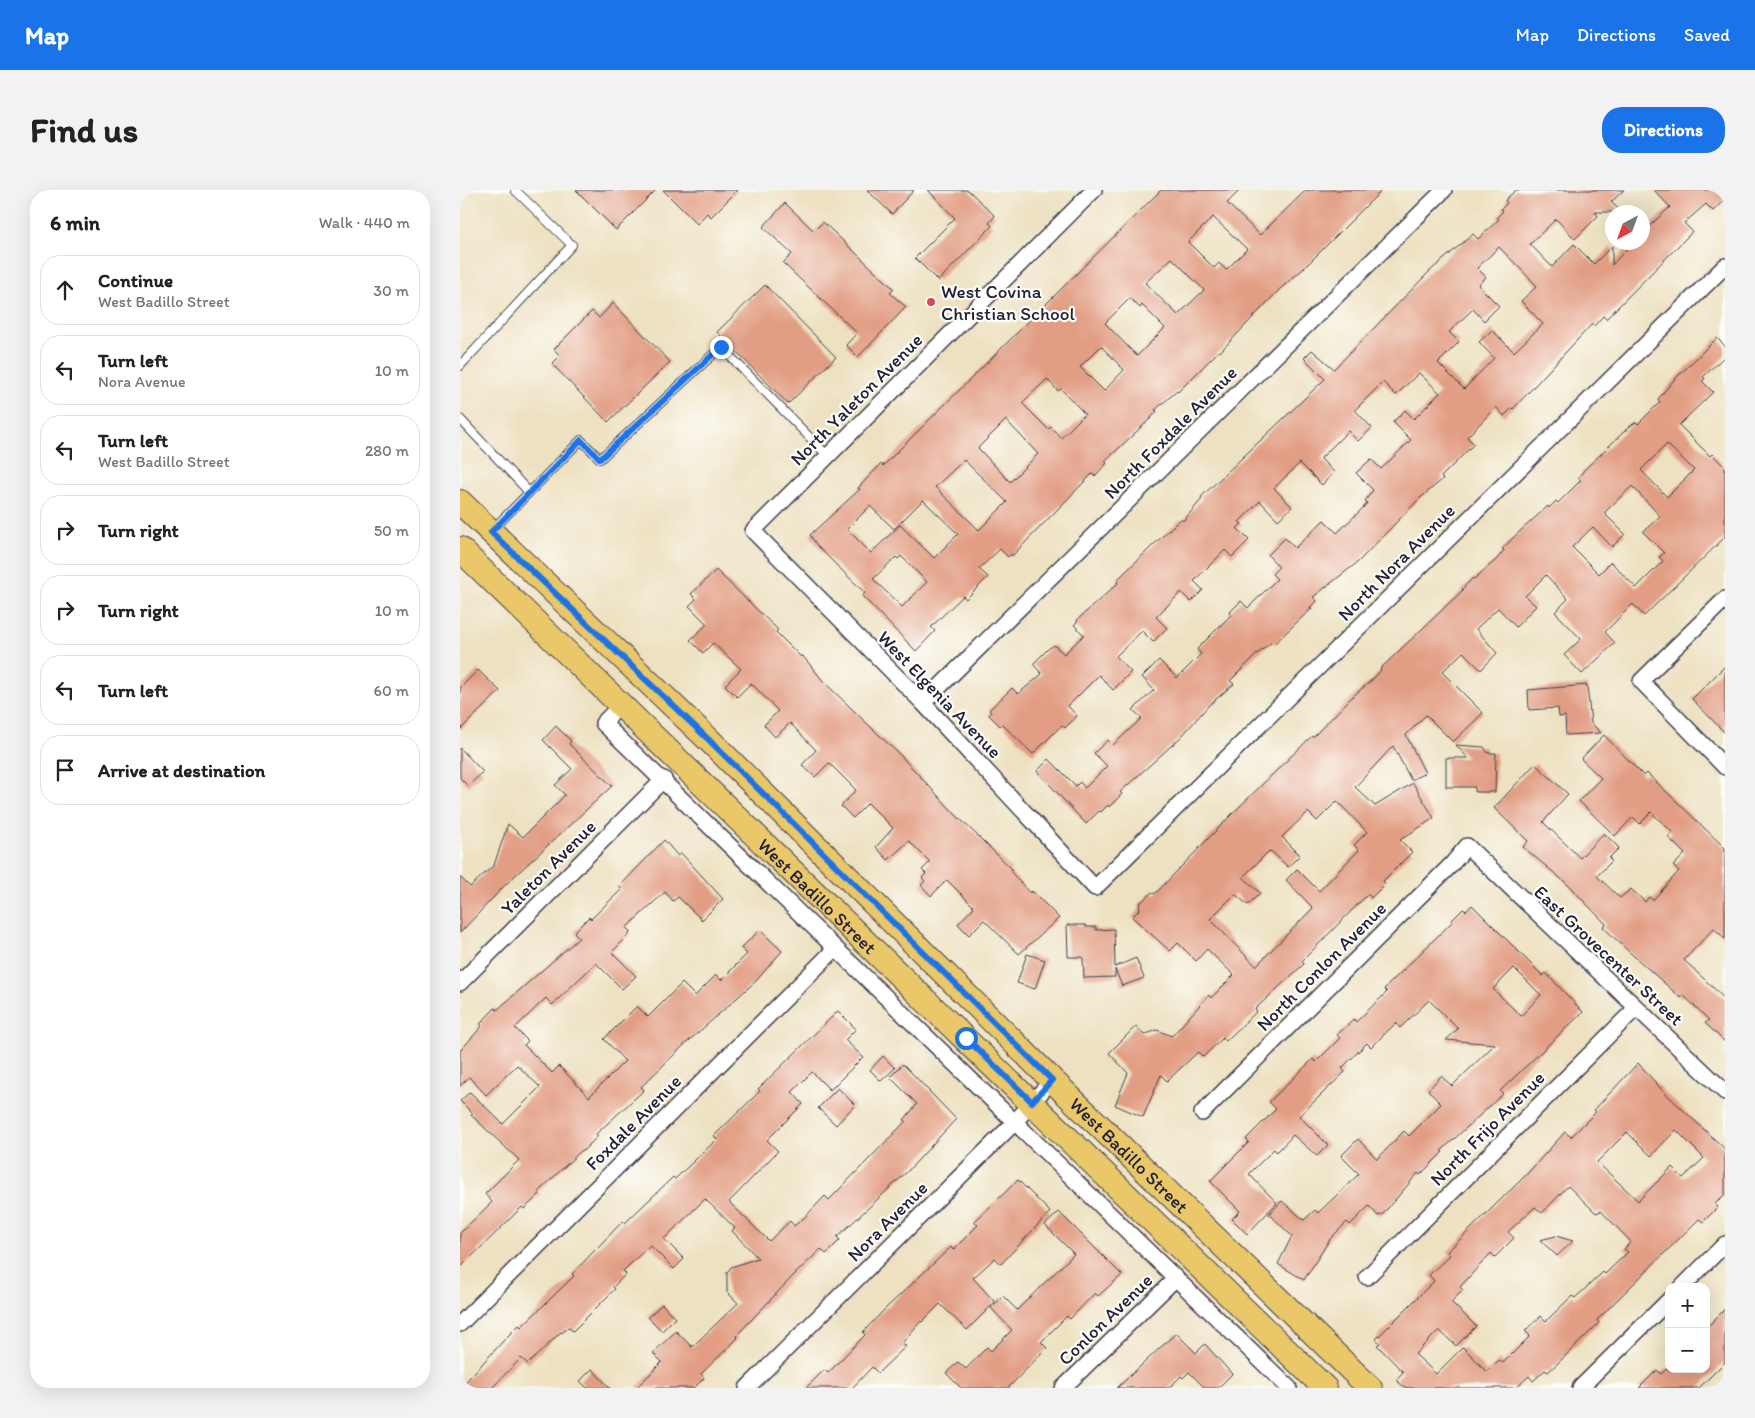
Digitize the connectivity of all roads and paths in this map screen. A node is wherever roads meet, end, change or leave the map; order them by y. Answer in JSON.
{"nodes":[{"id":1,"x":515,"y":190,"type":"edge"},
{"id":2,"x":1094,"y":190,"type":"edge"},
{"id":3,"x":1444,"y":190,"type":"edge"},
{"id":4,"x":1725,"y":266,"type":"edge"},
{"id":5,"x":460,"y":353,"type":"edge"},
{"id":6,"x":466,"y":360,"type":"junction"},
{"id":7,"x":460,"y":366,"type":"edge"},
{"id":8,"x":460,"y":419,"type":"edge"},
{"id":9,"x":828,"y":456,"type":"junction"},
{"id":10,"x":529,"y":492,"type":"junction"},
{"id":11,"x":460,"y":502,"type":"edge"},
{"id":12,"x":753,"y":531,"type":"joint"},
{"id":13,"x":491,"y":532,"type":"junction"},
{"id":14,"x":460,"y":549,"type":"edge"},
{"id":15,"x":1725,"y":599,"type":"edge"},
{"id":16,"x":923,"y":703,"type":"junction"},
{"id":17,"x":620,"y":706,"type":"junction"},
{"id":18,"x":1725,"y":767,"type":"edge"},
{"id":19,"x":664,"y":779,"type":"junction"},
{"id":20,"x":1466,"y":846,"type":"joint"},
{"id":21,"x":1095,"y":888,"type":"joint"},
{"id":22,"x":835,"y":949,"type":"junction"},
{"id":23,"x":460,"y":983,"type":"edge"},
{"id":24,"x":1636,"y":1008,"type":"junction"},
{"id":25,"x":1052,"y":1080,"type":"junction"},
{"id":26,"x":1725,"y":1092,"type":"edge"},
{"id":27,"x":1032,"y":1102,"type":"junction"},
{"id":28,"x":1202,"y":1113,"type":"dead end"},
{"id":29,"x":1014,"y":1123,"type":"junction"},
{"id":30,"x":1725,"y":1244,"type":"edge"},
{"id":31,"x":1367,"y":1277,"type":"dead end"},
{"id":32,"x":1176,"y":1278,"type":"junction"},
{"id":33,"x":1686,"y":1283,"type":"edge"},
{"id":34,"x":1665,"y":1304,"type":"edge"},
{"id":35,"x":460,"y":1324,"type":"edge"},
{"id":36,"x":747,"y":1388,"type":"edge"},
{"id":37,"x":1063,"y":1388,"type":"edge"},
{"id":38,"x":1289,"y":1388,"type":"edge"},
{"id":39,"x":1325,"y":1388,"type":"edge"},
{"id":40,"x":1370,"y":1388,"type":"edge"},
{"id":41,"x":1580,"y":1388,"type":"edge"}],
"edges":[{"from":1,"to":6,"type":"lane"},
{"from":2,"to":9,"type":"street","name":"North Yaleton Avenue"},
{"from":3,"to":16,"type":"street","name":"North Foxdale Avenue"},
{"from":4,"to":21,"type":"street","name":"North Nora Avenue"},
{"from":5,"to":6,"type":"lane"},
{"from":6,"to":7,"type":"lane"},
{"from":8,"to":10,"type":"lane"},
{"from":9,"to":10,"type":"lane"},
{"from":9,"to":12,"type":"street","name":"North Yaleton Avenue"},
{"from":10,"to":13,"type":"lane"},
{"from":11,"to":13,"type":"main road","name":"West Badillo Street"},
{"from":12,"to":16,"type":"street","name":"West Elgenia Avenue"},
{"from":13,"to":25,"type":"main road","name":"West Badillo Street"},
{"from":14,"to":17,"type":"main road","name":"West Badillo Street"},
{"from":15,"to":18,"type":"street"},
{"from":16,"to":21,"type":"street","name":"West Elgenia Avenue"},
{"from":17,"to":19,"type":"street"},
{"from":17,"to":27,"type":"main road","name":"West Badillo Street"},
{"from":19,"to":22,"type":"street"},
{"from":19,"to":23,"type":"street","name":"Yaleton Avenue"},
{"from":20,"to":24,"type":"street","name":"East Grovecenter Street"},
{"from":20,"to":28,"type":"street","name":"North Conlon Avenue"},
{"from":22,"to":29,"type":"street"},
{"from":22,"to":35,"type":"street","name":"Foxdale Avenue"},
{"from":24,"to":26,"type":"street","name":"East Grovecenter Street"},
{"from":24,"to":31,"type":"street","name":"North Frijo Avenue"},
{"from":25,"to":27,"type":"street","name":"Nora Avenue"},
{"from":25,"to":40,"type":"main road","name":"West Badillo Street"},
{"from":27,"to":29,"type":"street","name":"Nora Avenue"},
{"from":27,"to":39,"type":"main road","name":"West Badillo Street"},
{"from":29,"to":32,"type":"street"},
{"from":29,"to":36,"type":"street","name":"Nora Avenue"},
{"from":30,"to":33,"type":"street"},
{"from":32,"to":37,"type":"street","name":"Conlon Avenue"},
{"from":32,"to":38,"type":"street"},
{"from":34,"to":41,"type":"street"}]}
